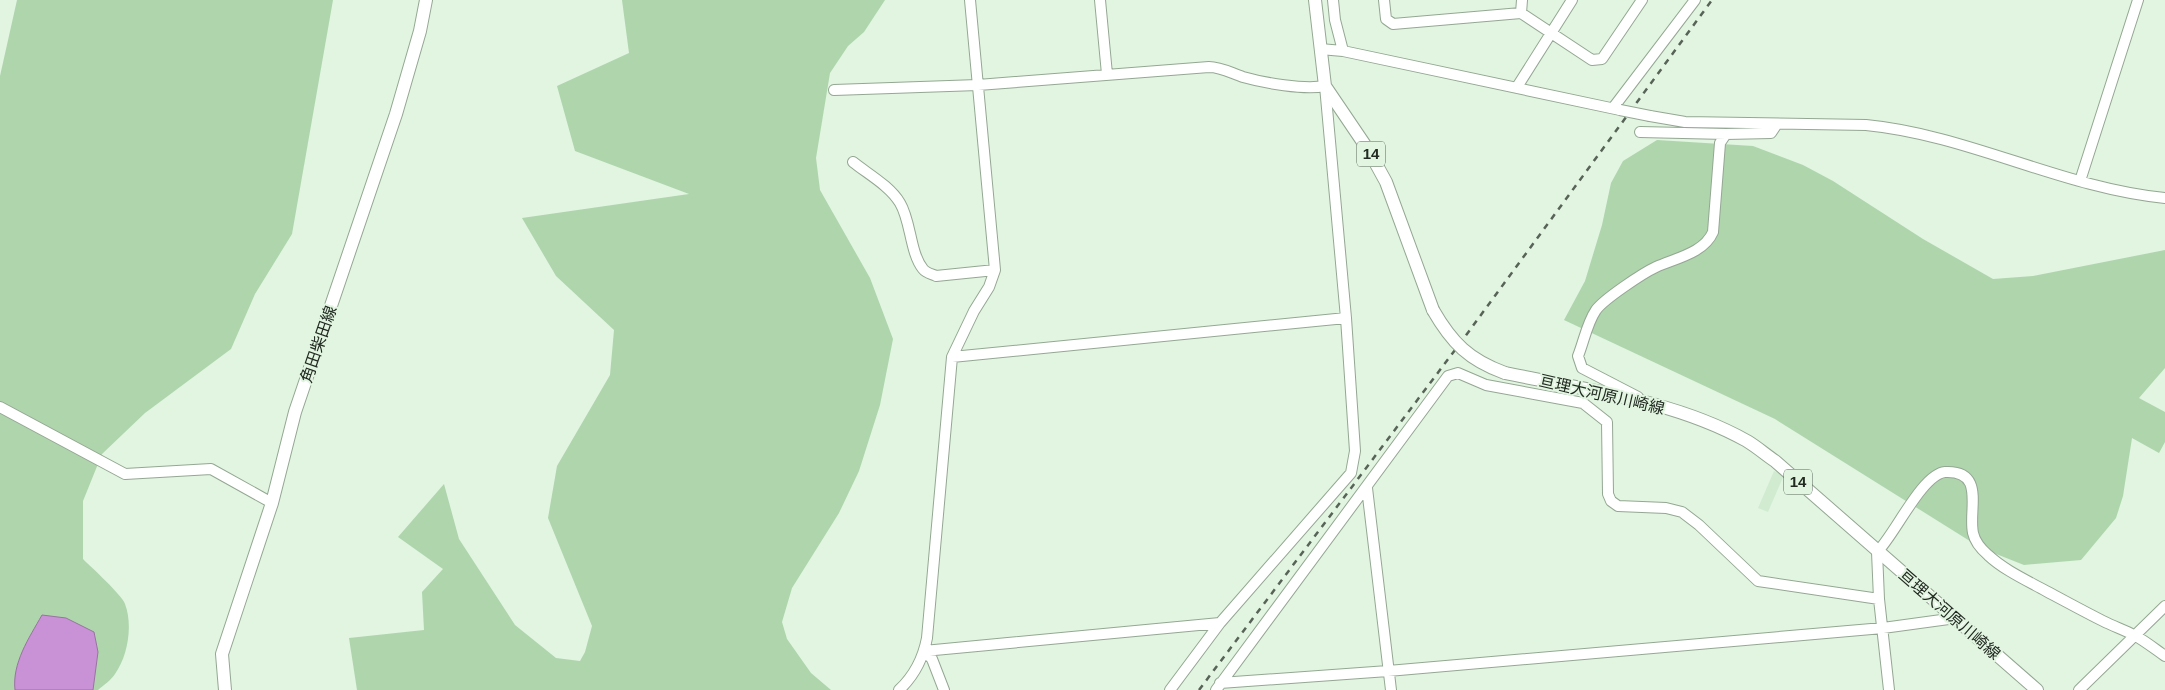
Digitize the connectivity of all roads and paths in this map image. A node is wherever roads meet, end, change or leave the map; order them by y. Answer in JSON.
{"nodes":[{"id":1,"x":426,"y":0,"type":"edge"},
{"id":2,"x":970,"y":0,"type":"edge"},
{"id":3,"x":1100,"y":0,"type":"edge"},
{"id":4,"x":1315,"y":0,"type":"edge"},
{"id":5,"x":1333,"y":0,"type":"edge"},
{"id":6,"x":1384,"y":0,"type":"edge"},
{"id":7,"x":1522,"y":0,"type":"edge"},
{"id":8,"x":1572,"y":0,"type":"edge"},
{"id":9,"x":1642,"y":0,"type":"edge"},
{"id":10,"x":1694,"y":0,"type":"edge"},
{"id":11,"x":2138,"y":0,"type":"edge"},
{"id":12,"x":1521,"y":13,"type":"junction"},
{"id":13,"x":1551,"y":32,"type":"junction"},
{"id":14,"x":1330,"y":50,"type":"junction"},
{"id":15,"x":1107,"y":74,"type":"junction"},
{"id":16,"x":978,"y":85,"type":"junction"},
{"id":17,"x":1325,"y":86,"type":"junction"},
{"id":18,"x":1517,"y":87,"type":"junction"},
{"id":19,"x":834,"y":90,"type":"dead end"},
{"id":20,"x":1617,"y":109,"type":"junction"},
{"id":21,"x":1778,"y":124,"type":"junction"},
{"id":22,"x":1640,"y":132,"type":"dead end"},
{"id":23,"x":1726,"y":134,"type":"junction"},
{"id":24,"x":853,"y":162,"type":"dead end"},
{"id":25,"x":2080,"y":180,"type":"junction"},
{"id":26,"x":2165,"y":198,"type":"edge"},
{"id":27,"x":995,"y":270,"type":"junction"},
{"id":28,"x":1346,"y":318,"type":"junction"},
{"id":29,"x":952,"y":357,"type":"junction"},
{"id":30,"x":1654,"y":404,"type":"junction"},
{"id":31,"x":0,"y":407,"type":"edge"},
{"id":32,"x":1367,"y":488,"type":"junction"},
{"id":33,"x":272,"y":504,"type":"junction"},
{"id":34,"x":1877,"y":552,"type":"junction"},
{"id":35,"x":1879,"y":599,"type":"junction"},
{"id":36,"x":2165,"y":606,"type":"edge"},
{"id":37,"x":1956,"y":618,"type":"junction"},
{"id":38,"x":1220,"y":623,"type":"junction"},
{"id":39,"x":1883,"y":628,"type":"junction"},
{"id":40,"x":2134,"y":635,"type":"junction"},
{"id":41,"x":924,"y":651,"type":"junction"},
{"id":42,"x":2165,"y":656,"type":"edge"},
{"id":43,"x":1388,"y":671,"type":"junction"},
{"id":44,"x":1218,"y":687,"type":"edge"},
{"id":45,"x":225,"y":690,"type":"edge"},
{"id":46,"x":899,"y":690,"type":"edge"},
{"id":47,"x":944,"y":690,"type":"edge"},
{"id":48,"x":1170,"y":690,"type":"edge"},
{"id":49,"x":1391,"y":690,"type":"edge"},
{"id":50,"x":1889,"y":690,"type":"edge"},
{"id":51,"x":2037,"y":690,"type":"edge"},
{"id":52,"x":2079,"y":690,"type":"edge"}],
"edges":[{"from":1,"to":33,"type":"main road","name":"角田柴田線"},
{"from":2,"to":16,"type":"street"},
{"from":3,"to":15,"type":"street"},
{"from":4,"to":14,"type":"main road","name":"亘理大河原川崎線","number":"14"},
{"from":5,"to":14,"type":"street"},
{"from":6,"to":12,"type":"street"},
{"from":7,"to":12,"type":"street"},
{"from":8,"to":13,"type":"street"},
{"from":9,"to":13,"type":"street"},
{"from":10,"to":20,"type":"street"},
{"from":11,"to":25,"type":"street"},
{"from":12,"to":13,"type":"street"},
{"from":13,"to":18,"type":"street"},
{"from":14,"to":17,"type":"main road","name":"亘理大河原川崎線","number":"14"},
{"from":14,"to":18,"type":"street"},
{"from":15,"to":16,"type":"street"},
{"from":15,"to":17,"type":"street"},
{"from":16,"to":19,"type":"street"},
{"from":16,"to":27,"type":"street"},
{"from":17,"to":28,"type":"street"},
{"from":17,"to":30,"type":"main road","name":"亘理大河原川崎線","number":"14","bridge":true},
{"from":18,"to":20,"type":"street"},
{"from":20,"to":21,"type":"street","bridge":true},
{"from":21,"to":23,"type":"street"},
{"from":21,"to":25,"type":"street"},
{"from":22,"to":23,"type":"street"},
{"from":23,"to":30,"type":"street"},
{"from":24,"to":27,"type":"street"},
{"from":25,"to":26,"type":"street"},
{"from":27,"to":29,"type":"street"},
{"from":28,"to":29,"type":"street"},
{"from":28,"to":38,"type":"street"},
{"from":29,"to":41,"type":"street"},
{"from":30,"to":34,"type":"main road","name":"亘理大河原川崎線","number":"14"},
{"from":31,"to":33,"type":"street"},
{"from":32,"to":35,"type":"street"},
{"from":32,"to":43,"type":"street"},
{"from":32,"to":44,"type":"street"},
{"from":33,"to":45,"type":"main road","name":"角田柴田線"},
{"from":34,"to":35,"type":"street"},
{"from":34,"to":37,"type":"main road","name":"亘理大河原川崎線","number":"14"},
{"from":34,"to":40,"type":"street"},
{"from":35,"to":39,"type":"street"},
{"from":36,"to":40,"type":"street"},
{"from":37,"to":39,"type":"street"},
{"from":37,"to":51,"type":"main road","name":"亘理大河原川崎線","number":"14"},
{"from":38,"to":41,"type":"street"},
{"from":38,"to":48,"type":"street"},
{"from":39,"to":43,"type":"street"},
{"from":39,"to":50,"type":"street"},
{"from":40,"to":42,"type":"street"},
{"from":40,"to":52,"type":"street"},
{"from":41,"to":46,"type":"street"},
{"from":41,"to":47,"type":"street"},
{"from":43,"to":44,"type":"street"},
{"from":43,"to":49,"type":"street"}]}
